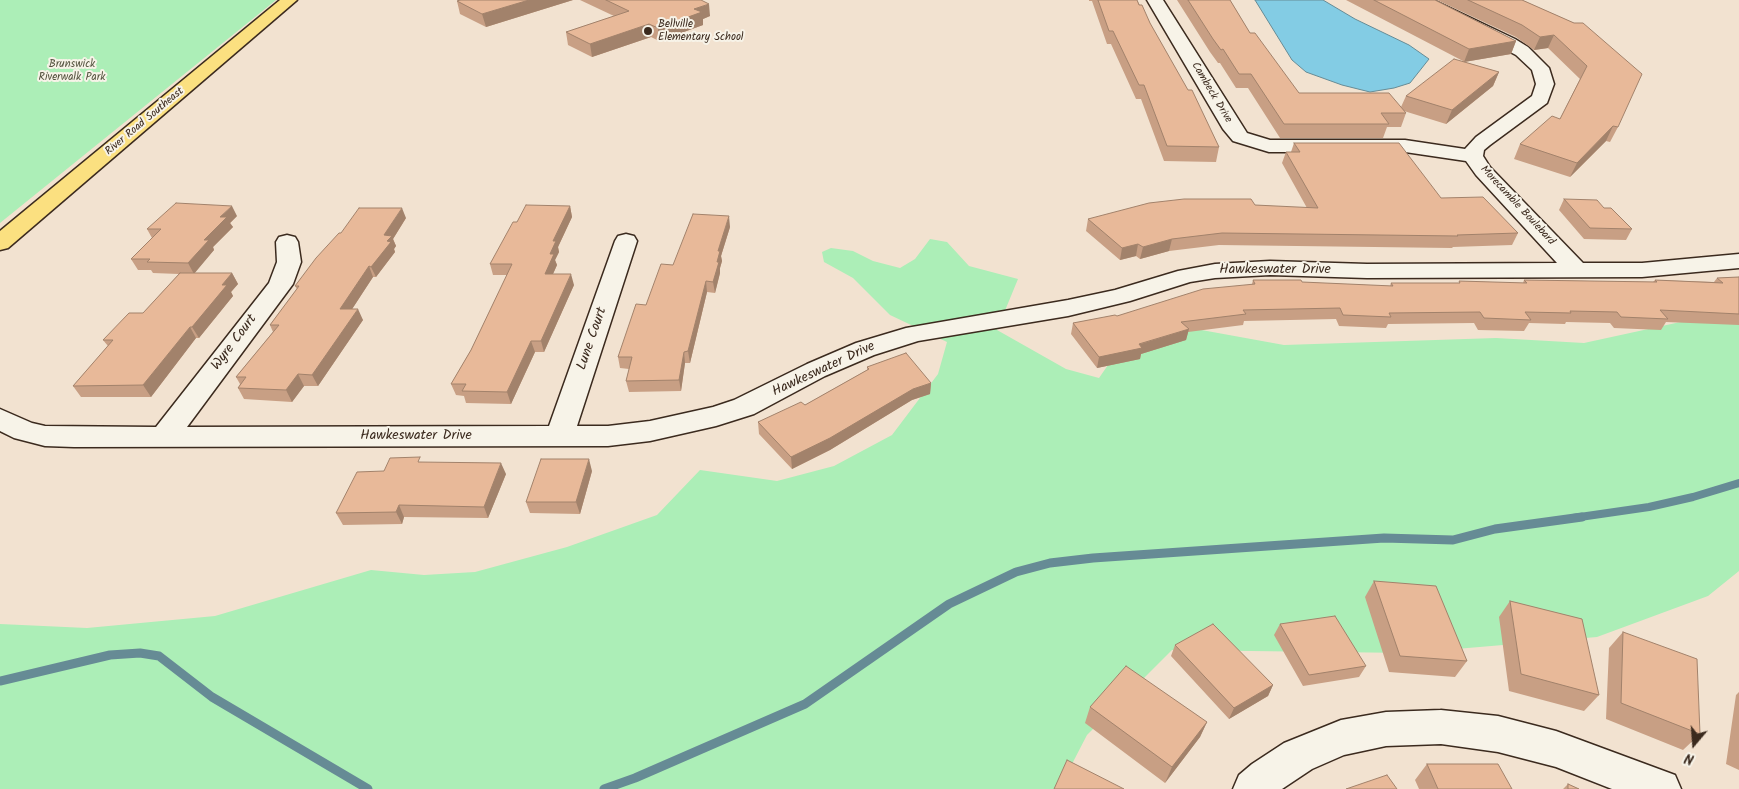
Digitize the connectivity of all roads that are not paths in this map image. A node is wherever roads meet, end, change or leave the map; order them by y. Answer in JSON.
{"nodes":[{"id":1,"x":289,"y":0,"type":"edge"},
{"id":2,"x":1155,"y":0,"type":"edge"},
{"id":3,"x":1421,"y":0,"type":"edge"},
{"id":4,"x":1473,"y":156,"type":"junction"},
{"id":5,"x":626,"y":241,"type":"dead end"},
{"id":6,"x":288,"y":242,"type":"dead end"},
{"id":7,"x":0,"y":243,"type":"edge"},
{"id":8,"x":1739,"y":261,"type":"edge"},
{"id":9,"x":1576,"y":270,"type":"junction"},
{"id":10,"x":0,"y":419,"type":"edge"},
{"id":11,"x":164,"y":437,"type":"junction"},
{"id":12,"x":559,"y":437,"type":"junction"},
{"id":13,"x":1253,"y":789,"type":"edge"},
{"id":14,"x":1661,"y":789,"type":"edge"}],
"edges":[{"from":1,"to":7,"type":"main road","name":"River Road Southeast"},
{"from":2,"to":4,"type":"street","name":"Cambeck Drive"},
{"from":3,"to":4,"type":"street","name":"Morecamble Boulebard"},
{"from":4,"to":9,"type":"street","name":"Morecamble Boulebard"},
{"from":5,"to":12,"type":"street","name":"Lune Court"},
{"from":6,"to":11,"type":"street","name":"Wyre Court"},
{"from":8,"to":9,"type":"street","name":"Hawkeswater Drive"},
{"from":9,"to":12,"type":"street","name":"Hawkeswater Drive"},
{"from":10,"to":11,"type":"street","name":"Hawkeswater Drive"},
{"from":11,"to":12,"type":"street","name":"Hawkeswater Drive"},
{"from":13,"to":14,"type":"street"}]}
